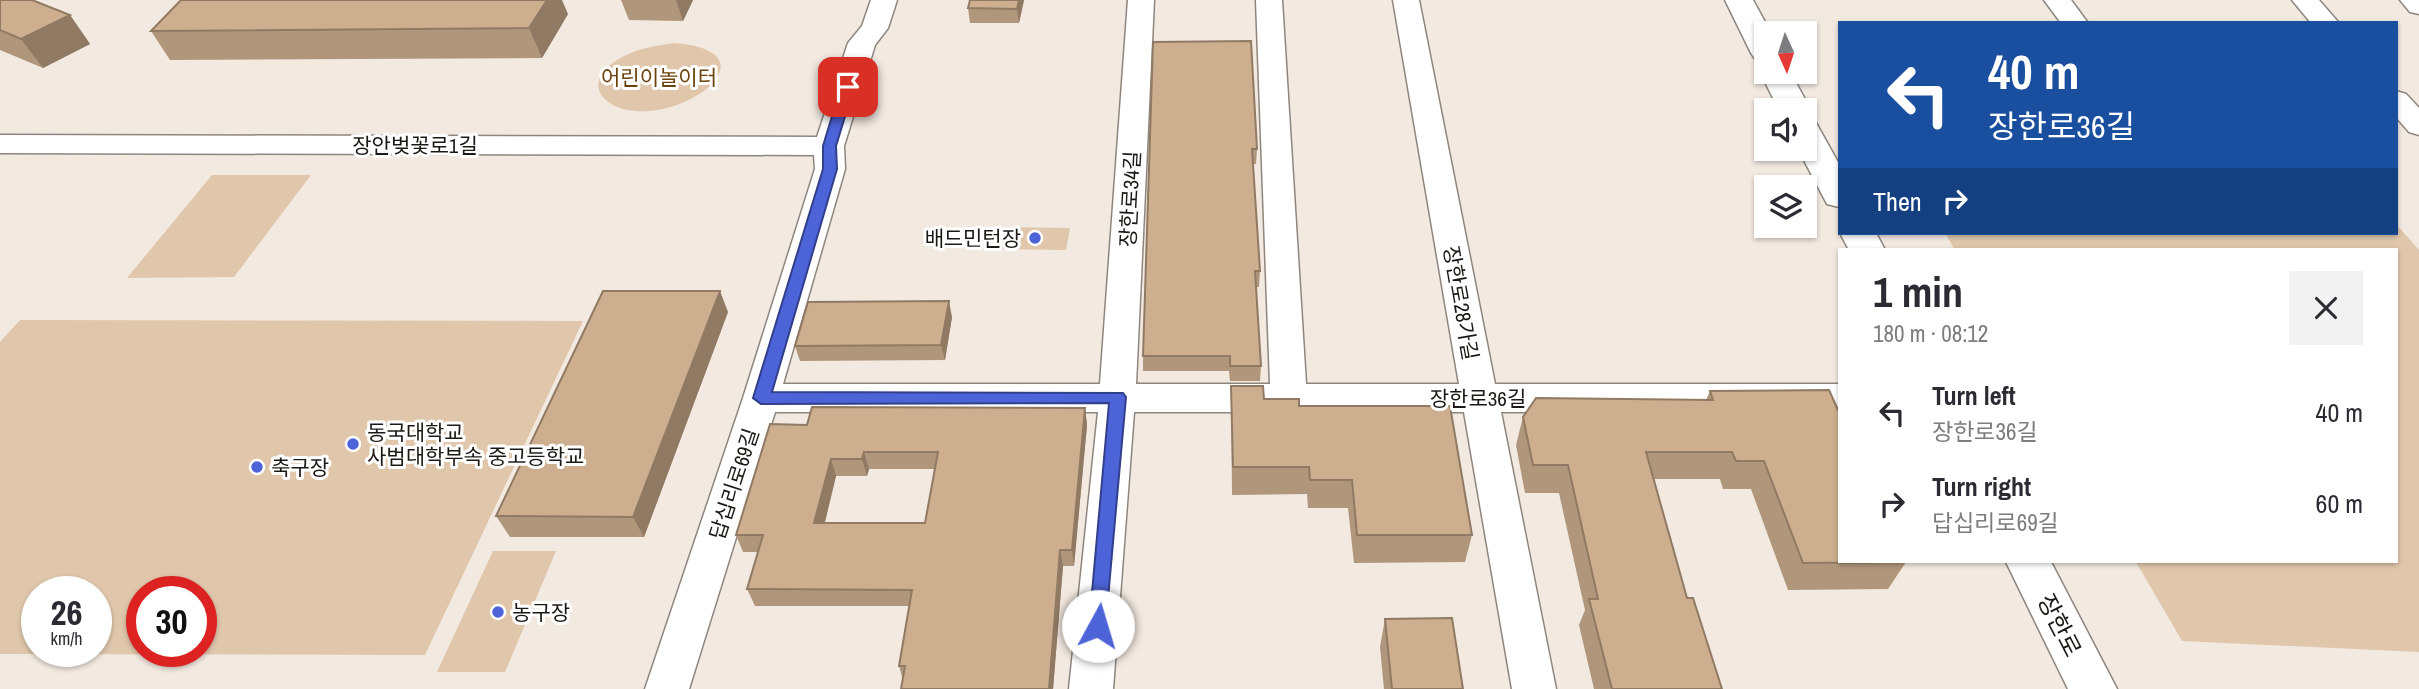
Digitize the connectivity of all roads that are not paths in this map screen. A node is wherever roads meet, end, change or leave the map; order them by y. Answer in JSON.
{"nodes":[{"id":1,"x":884,"y":0,"type":"edge"},
{"id":2,"x":1141,"y":0,"type":"edge"},
{"id":3,"x":1269,"y":0,"type":"edge"},
{"id":4,"x":1406,"y":0,"type":"edge"},
{"id":5,"x":1739,"y":0,"type":"edge"},
{"id":6,"x":2057,"y":0,"type":"edge"},
{"id":7,"x":2305,"y":0,"type":"edge"},
{"id":8,"x":2413,"y":0,"type":"edge"},
{"id":9,"x":2419,"y":6,"type":"edge"},
{"id":10,"x":2073,"y":21,"type":"edge"},
{"id":11,"x":2324,"y":21,"type":"edge"},
{"id":12,"x":1754,"y":29,"type":"edge"},
{"id":13,"x":2398,"y":102,"type":"edge"},
{"id":14,"x":2419,"y":126,"type":"edge"},
{"id":15,"x":0,"y":144,"type":"edge"},
{"id":16,"x":830,"y":146,"type":"junction"},
{"id":17,"x":1817,"y":153,"type":"edge"},
{"id":18,"x":1838,"y":194,"type":"edge"},
{"id":19,"x":1118,"y":397,"type":"junction"},
{"id":20,"x":1289,"y":397,"type":"junction"},
{"id":21,"x":761,"y":398,"type":"junction"},
{"id":22,"x":1479,"y":398,"type":"junction"},
{"id":23,"x":1838,"y":398,"type":"edge"},
{"id":24,"x":2029,"y":563,"type":"edge"},
{"id":25,"x":667,"y":689,"type":"edge"},
{"id":26,"x":1091,"y":689,"type":"edge"},
{"id":27,"x":1534,"y":689,"type":"edge"},
{"id":28,"x":2093,"y":689,"type":"edge"}],
"edges":[{"from":1,"to":16,"type":"street","name":"답십리로69길"},
{"from":2,"to":19,"type":"street","name":"장한로34길"},
{"from":3,"to":20,"type":"street"},
{"from":4,"to":22,"type":"street","name":"장한로28가길"},
{"from":5,"to":12,"type":"street"},
{"from":6,"to":10,"type":"street"},
{"from":7,"to":11,"type":"street"},
{"from":8,"to":9,"type":"street"},
{"from":13,"to":14,"type":"street"},
{"from":15,"to":16,"type":"street","name":"장안벚꽃로1길"},
{"from":16,"to":21,"type":"street","name":"답십리로69길"},
{"from":17,"to":18,"type":"street"},
{"from":19,"to":20,"type":"street","name":"장한로36길"},
{"from":19,"to":21,"type":"street","name":"장한로36길"},
{"from":19,"to":26,"type":"street"},
{"from":20,"to":22,"type":"street","name":"장한로36길"},
{"from":21,"to":25,"type":"street","name":"답십리로69길"},
{"from":22,"to":23,"type":"street","name":"장한로36길"},
{"from":22,"to":27,"type":"street","name":"장한로28가길"},
{"from":24,"to":28,"type":"street","name":"장한로"}]}
